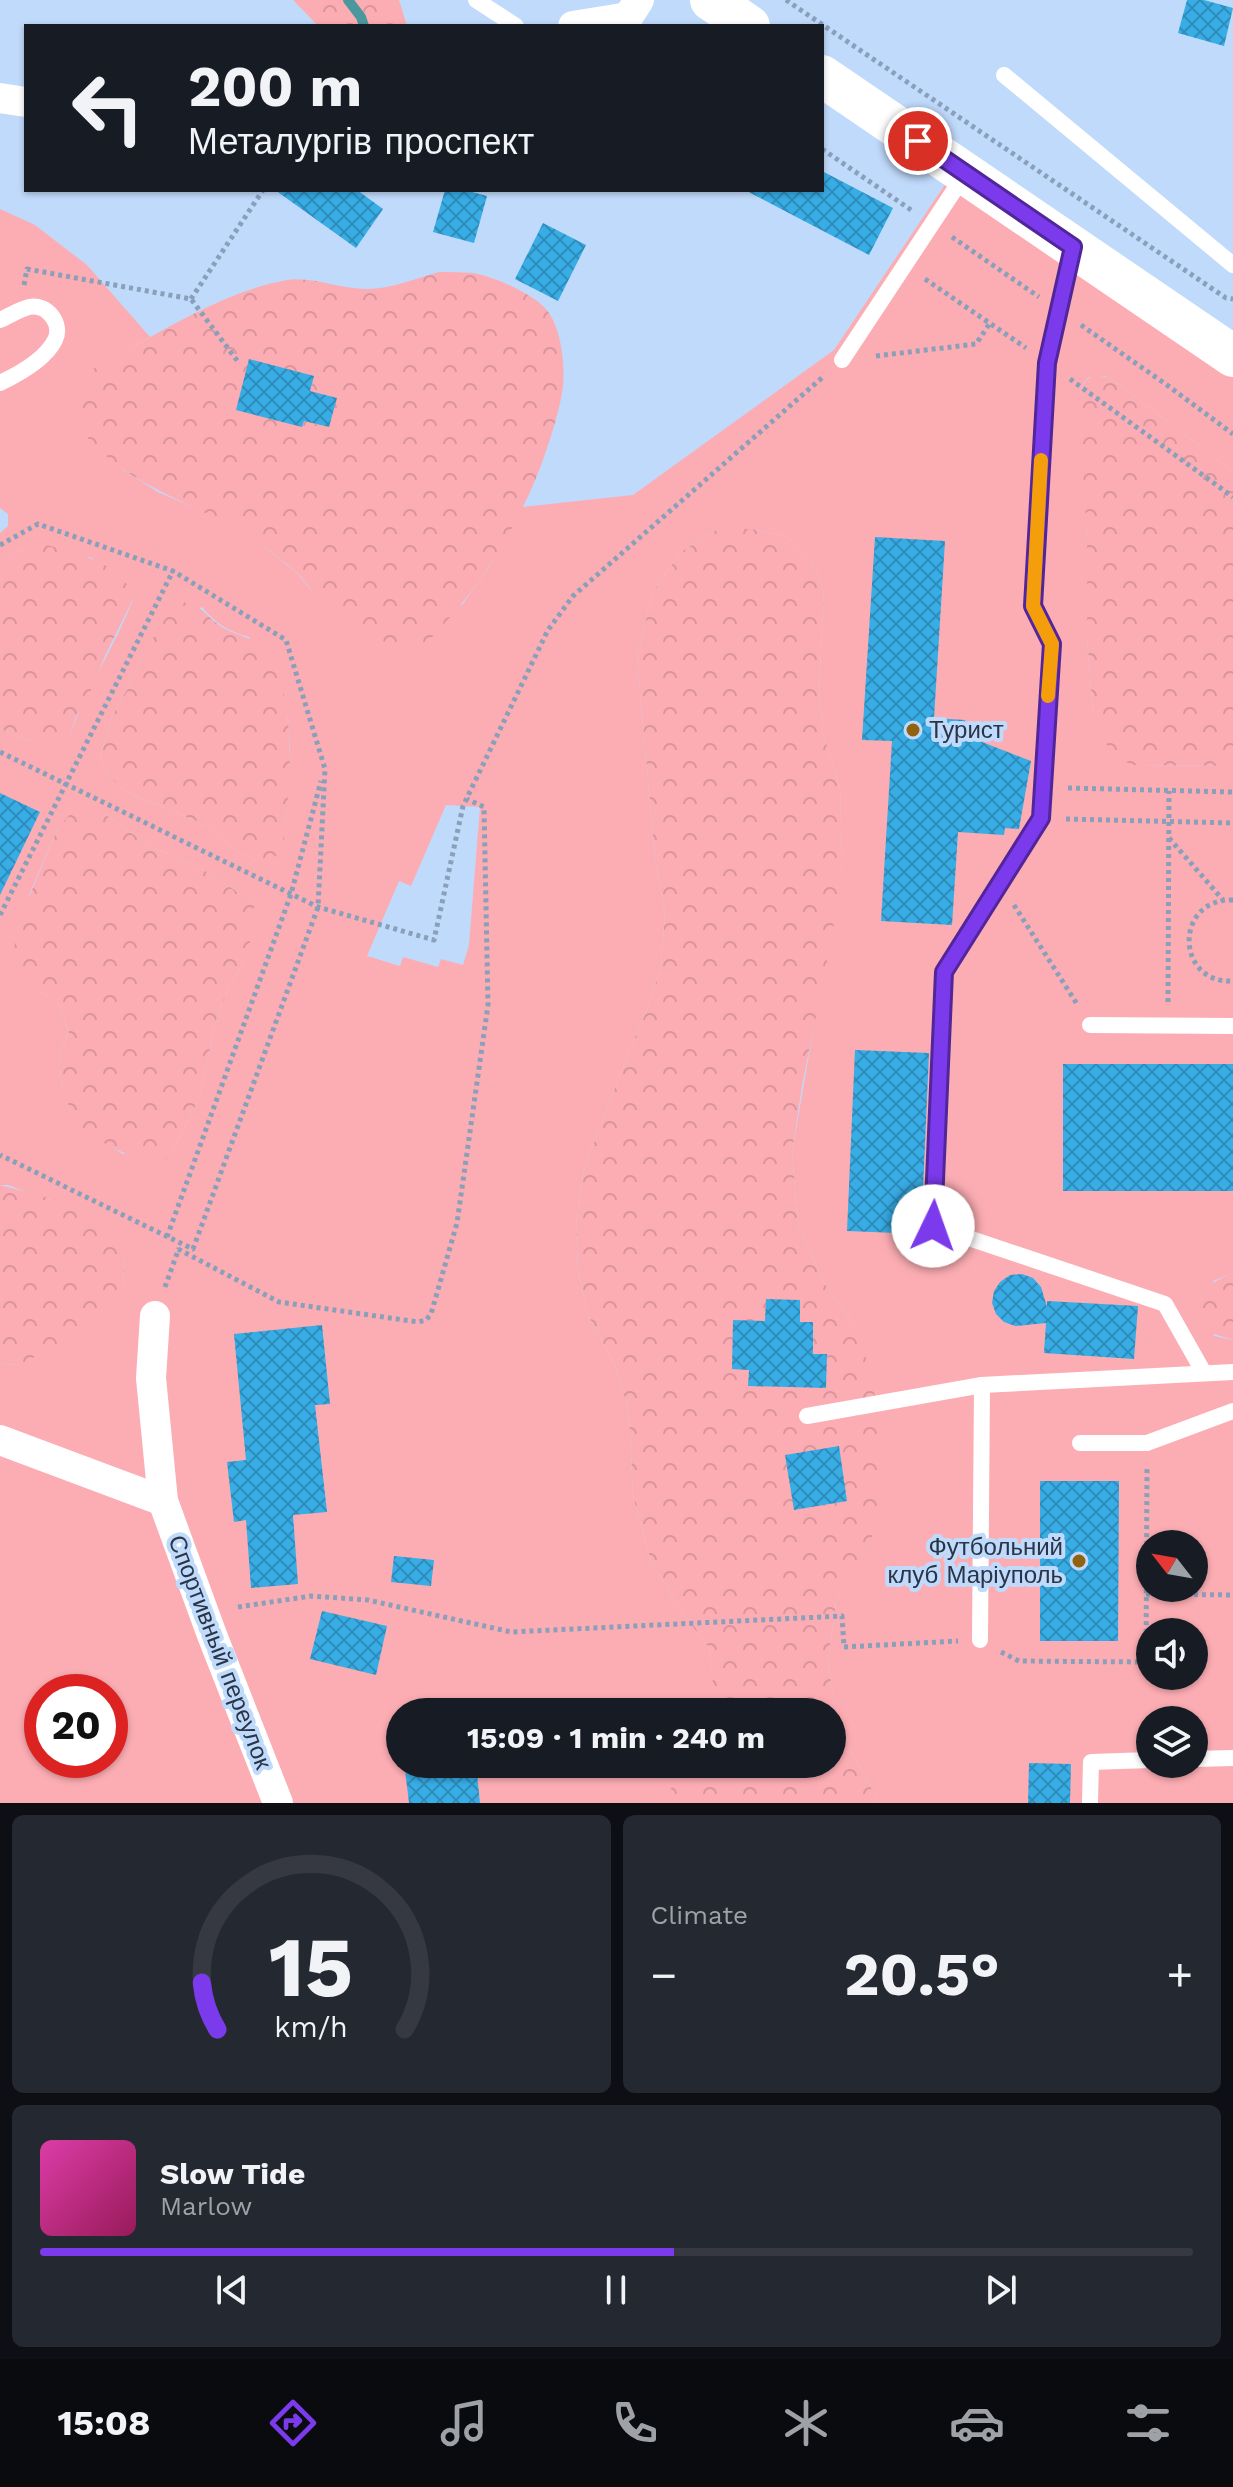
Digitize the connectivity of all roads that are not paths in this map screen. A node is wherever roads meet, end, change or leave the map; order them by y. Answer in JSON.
{"nodes":[{"id":1,"x":476,"y":0,"type":"edge"},
{"id":2,"x":639,"y":0,"type":"edge"},
{"id":3,"x":711,"y":0,"type":"edge"},
{"id":4,"x":513,"y":24,"type":"edge"},
{"id":5,"x":585,"y":24,"type":"edge"},
{"id":6,"x":746,"y":24,"type":"edge"},
{"id":7,"x":1004,"y":75,"type":"dead end"},
{"id":8,"x":824,"y":77,"type":"edge"},
{"id":9,"x":0,"y":98,"type":"edge"},
{"id":10,"x":24,"y":102,"type":"edge"},
{"id":11,"x":965,"y":173,"type":"junction"},
{"id":12,"x":1073,"y":247,"type":"junction"},
{"id":13,"x":1233,"y":265,"type":"edge"},
{"id":14,"x":0,"y":320,"type":"edge"},
{"id":15,"x":1233,"y":356,"type":"edge"},
{"id":16,"x":842,"y":360,"type":"road end"},
{"id":17,"x":0,"y":383,"type":"edge"},
{"id":18,"x":1090,"y":1025,"type":"road end"},
{"id":19,"x":1233,"y":1026,"type":"edge"},
{"id":20,"x":155,"y":1316,"type":"road end"},
{"id":21,"x":1233,"y":1372,"type":"edge"},
{"id":22,"x":1204,"y":1373,"type":"junction"},
{"id":23,"x":982,"y":1385,"type":"junction"},
{"id":24,"x":1233,"y":1411,"type":"edge"},
{"id":25,"x":807,"y":1416,"type":"dead end"},
{"id":26,"x":0,"y":1440,"type":"edge"},
{"id":27,"x":1080,"y":1443,"type":"dead end"},
{"id":28,"x":163,"y":1501,"type":"junction"},
{"id":29,"x":980,"y":1640,"type":"road end"},
{"id":30,"x":1233,"y":1758,"type":"edge"},
{"id":31,"x":1208,"y":1759,"type":"edge"},
{"id":32,"x":1136,"y":1760,"type":"edge"},
{"id":33,"x":278,"y":1803,"type":"edge"},
{"id":34,"x":1090,"y":1803,"type":"edge"}],
"edges":[{"from":1,"to":4,"type":"lane"},
{"from":2,"to":5,"type":"street"},
{"from":3,"to":6,"type":"street"},
{"from":7,"to":13,"type":"lane"},
{"from":8,"to":11,"type":"street"},
{"from":9,"to":10,"type":"street"},
{"from":11,"to":12,"type":"street"},
{"from":11,"to":16,"type":"lane"},
{"from":12,"to":15,"type":"street"},
{"from":12,"to":22,"type":"lane"},
{"from":14,"to":17,"type":"lane"},
{"from":18,"to":19,"type":"lane"},
{"from":20,"to":28,"type":"street","name":"Спортивный переулок"},
{"from":21,"to":22,"type":"lane"},
{"from":22,"to":23,"type":"lane"},
{"from":23,"to":25,"type":"lane"},
{"from":23,"to":29,"type":"lane"},
{"from":24,"to":27,"type":"lane"},
{"from":26,"to":28,"type":"street"},
{"from":28,"to":33,"type":"street","name":"Спортивный переулок"},
{"from":30,"to":31,"type":"lane"},
{"from":32,"to":34,"type":"lane"}]}
